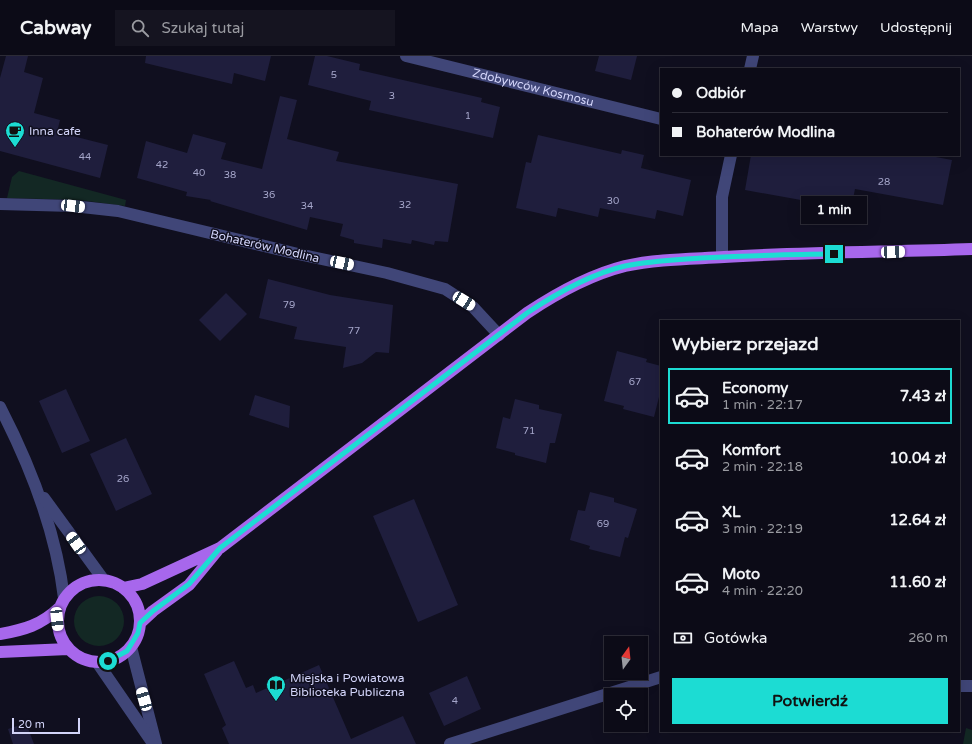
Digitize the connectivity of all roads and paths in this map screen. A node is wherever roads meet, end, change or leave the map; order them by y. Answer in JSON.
{"nodes":[{"id":1,"x":406,"y":56,"type":"edge"},
{"id":2,"x":753,"y":56,"type":"edge"},
{"id":3,"x":750,"y":68,"type":"edge"},
{"id":4,"x":660,"y":119,"type":"edge"},
{"id":5,"x":731,"y":156,"type":"edge"},
{"id":6,"x":0,"y":204,"type":"edge"},
{"id":7,"x":972,"y":249,"type":"edge"},
{"id":8,"x":722,"y":257,"type":"junction"},
{"id":9,"x":499,"y":335,"type":"junction"},
{"id":10,"x":0,"y":408,"type":"edge"},
{"id":11,"x":38,"y":490,"type":"junction"},
{"id":12,"x":220,"y":548,"type":"junction"},
{"id":13,"x":103,"y":579,"type":"junction"},
{"id":14,"x":123,"y":588,"type":"junction"},
{"id":15,"x":61,"y":603,"type":"junction"},
{"id":16,"x":140,"y":623,"type":"junction"},
{"id":17,"x":0,"y":634,"type":"edge"},
{"id":18,"x":131,"y":646,"type":"junction"},
{"id":19,"x":68,"y":649,"type":"junction"},
{"id":20,"x":0,"y":652,"type":"edge"},
{"id":21,"x":97,"y":662,"type":"junction"},
{"id":22,"x":660,"y":677,"type":"edge"},
{"id":23,"x":960,"y":686,"type":"edge"},
{"id":24,"x":972,"y":686,"type":"edge"},
{"id":25,"x":155,"y":744,"type":"edge"},
{"id":26,"x":450,"y":744,"type":"edge"}],
"edges":[{"from":1,"to":4,"type":"street","name":"Zdobywców Kosmosu"},
{"from":2,"to":3,"type":"street"},
{"from":5,"to":8,"type":"street"},
{"from":6,"to":9,"type":"street","name":"Bohaterów Modlina"},
{"from":7,"to":8,"type":"main road"},
{"from":8,"to":9,"type":"main road"},
{"from":9,"to":12,"type":"main road"},
{"from":10,"to":11,"type":"street"},
{"from":11,"to":13,"type":"street"},
{"from":11,"to":15,"type":"street"},
{"from":12,"to":14,"type":"main road"},
{"from":12,"to":16,"type":"main road"},
{"from":13,"to":14,"type":"main road"},
{"from":13,"to":15,"type":"main road"},
{"from":14,"to":16,"type":"main road"},
{"from":15,"to":17,"type":"main road"},
{"from":15,"to":19,"type":"main road"},
{"from":16,"to":18,"type":"main road"},
{"from":18,"to":21,"type":"main road"},
{"from":18,"to":25,"type":"street"},
{"from":19,"to":20,"type":"main road"},
{"from":19,"to":21,"type":"main road"},
{"from":21,"to":25,"type":"street"},
{"from":22,"to":26,"type":"street"},
{"from":23,"to":24,"type":"street"}]}
